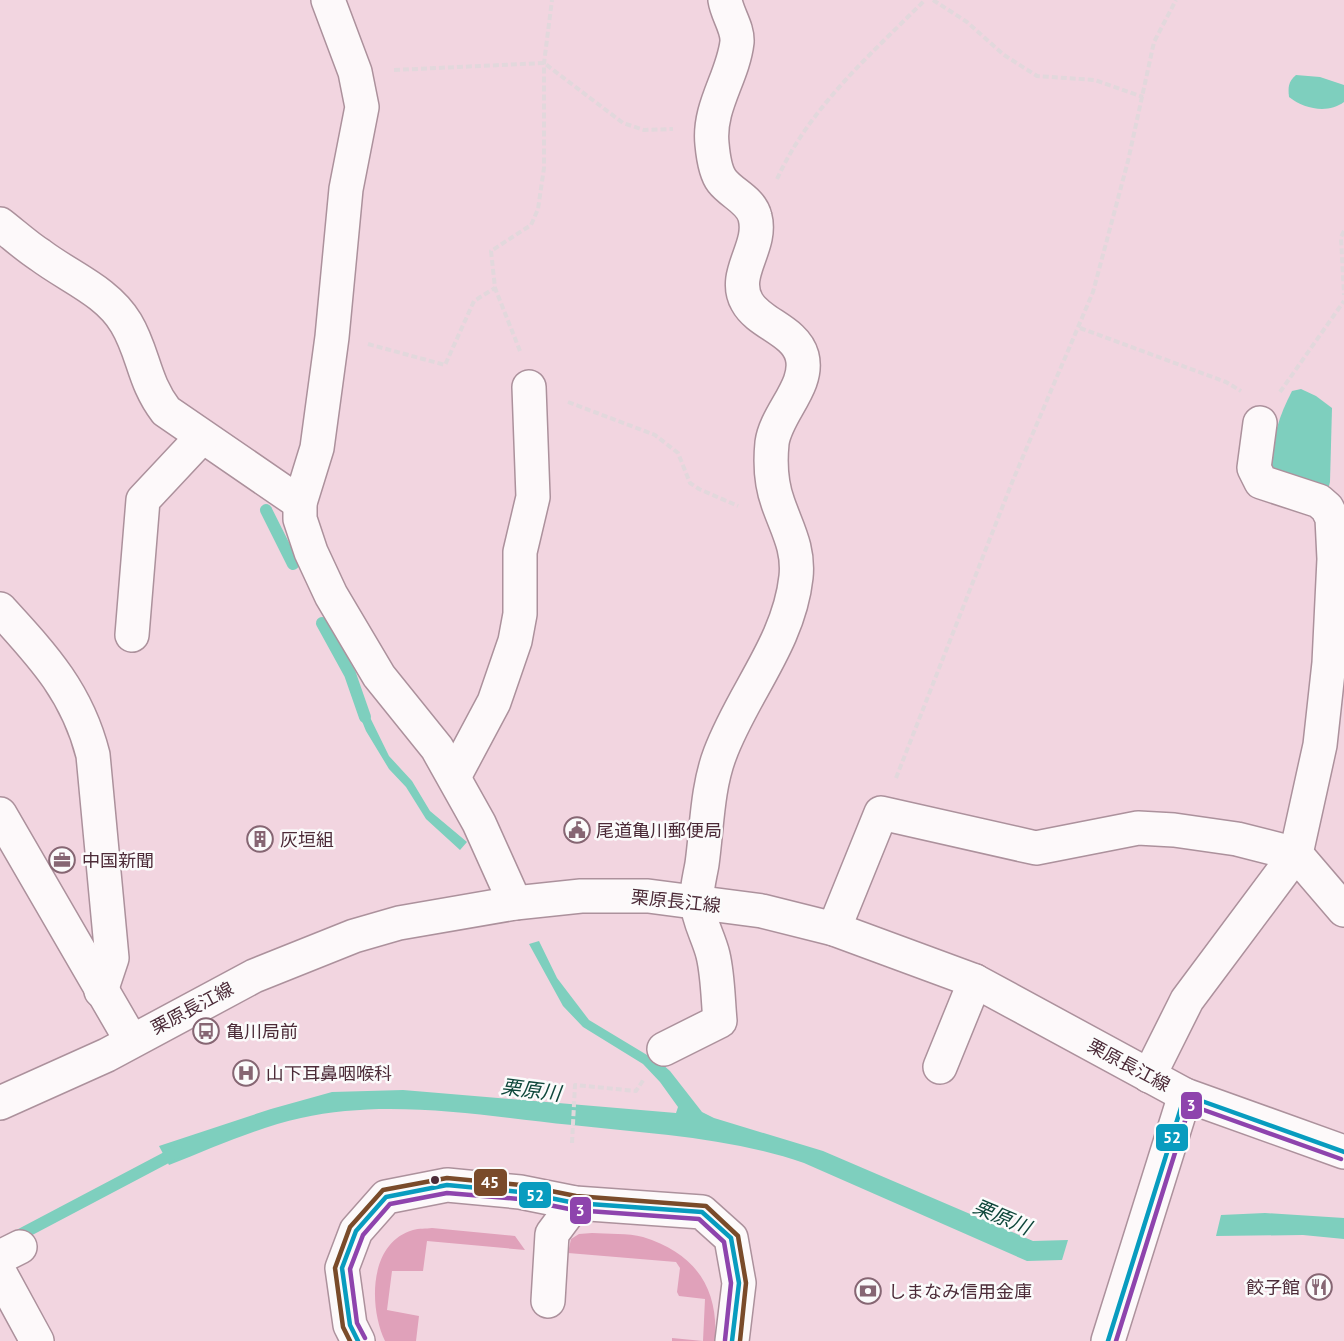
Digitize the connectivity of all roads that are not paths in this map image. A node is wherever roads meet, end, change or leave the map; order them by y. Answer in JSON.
{"nodes":[{"id":1,"x":328,"y":0,"type":"edge"},
{"id":2,"x":725,"y":0,"type":"edge"},
{"id":3,"x":0,"y":224,"type":"edge"},
{"id":4,"x":529,"y":387,"type":"road end"},
{"id":5,"x":1260,"y":423,"type":"road end"},
{"id":6,"x":202,"y":437,"type":"junction"},
{"id":7,"x":300,"y":503,"type":"junction"},
{"id":8,"x":0,"y":609,"type":"edge"},
{"id":9,"x":132,"y":635,"type":"dead end"},
{"id":10,"x":454,"y":777,"type":"junction"},
{"id":11,"x":0,"y":814,"type":"edge"},
{"id":12,"x":1296,"y":854,"type":"junction"},
{"id":13,"x":697,"y":902,"type":"junction"},
{"id":14,"x":515,"y":903,"type":"junction"},
{"id":15,"x":1344,"y":910,"type":"edge"},
{"id":16,"x":834,"y":929,"type":"junction"},
{"id":17,"x":975,"y":981,"type":"junction"},
{"id":18,"x":101,"y":991,"type":"junction"},
{"id":19,"x":131,"y":1040,"type":"junction"},
{"id":20,"x":656,"y":1062,"type":"road end"},
{"id":21,"x":940,"y":1067,"type":"dead end"},
{"id":22,"x":1149,"y":1076,"type":"junction"},
{"id":23,"x":1185,"y":1095,"type":"junction"},
{"id":24,"x":0,"y":1103,"type":"edge"},
{"id":25,"x":1344,"y":1152,"type":"edge"},
{"id":26,"x":559,"y":1200,"type":"junction"},
{"id":27,"x":0,"y":1273,"type":"edge"},
{"id":28,"x":548,"y":1301,"type":"dead end"},
{"id":29,"x":37,"y":1341,"type":"edge"},
{"id":30,"x":358,"y":1341,"type":"edge"},
{"id":31,"x":732,"y":1341,"type":"edge"},
{"id":32,"x":1108,"y":1341,"type":"edge"}],
"edges":[{"from":1,"to":7,"type":"street"},
{"from":2,"to":13,"type":"street"},
{"from":3,"to":6,"type":"street"},
{"from":4,"to":10,"type":"street"},
{"from":5,"to":12,"type":"street"},
{"from":6,"to":7,"type":"street"},
{"from":6,"to":9,"type":"street"},
{"from":7,"to":10,"type":"street"},
{"from":8,"to":18,"type":"street"},
{"from":10,"to":14,"type":"street"},
{"from":11,"to":18,"type":"street"},
{"from":12,"to":15,"type":"street"},
{"from":12,"to":16,"type":"street"},
{"from":12,"to":22,"type":"street"},
{"from":13,"to":14,"type":"street","name":"栗原長江線"},
{"from":13,"to":16,"type":"street","name":"栗原長江線"},
{"from":13,"to":20,"type":"street"},
{"from":14,"to":19,"type":"street","name":"栗原長江線"},
{"from":16,"to":17,"type":"street","name":"栗原長江線"},
{"from":17,"to":21,"type":"street"},
{"from":17,"to":22,"type":"street","name":"栗原長江線"},
{"from":18,"to":19,"type":"street"},
{"from":19,"to":24,"type":"street","name":"栗原長江線"},
{"from":22,"to":23,"type":"street","name":"栗原長江線"},
{"from":23,"to":25,"type":"street","name":"栗原長江線"},
{"from":23,"to":32,"type":"street"},
{"from":26,"to":28,"type":"street"},
{"from":26,"to":30,"type":"street"},
{"from":26,"to":31,"type":"street"},
{"from":27,"to":29,"type":"street"}]}
